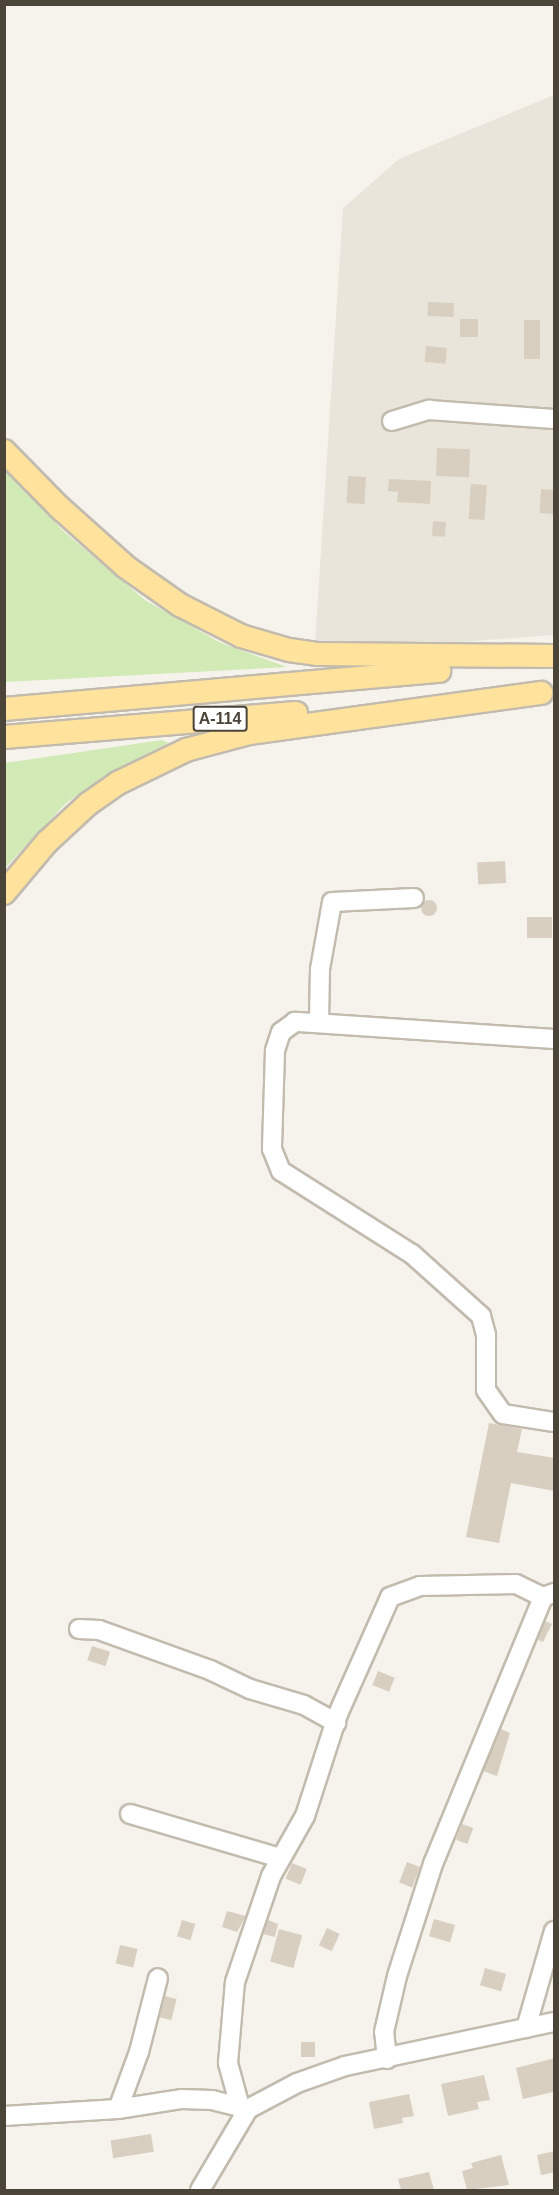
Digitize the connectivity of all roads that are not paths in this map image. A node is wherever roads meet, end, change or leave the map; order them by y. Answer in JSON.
{"nodes":[{"id":1,"x":555,"y":419,"type":"edge"},
{"id":2,"x":392,"y":421,"type":"dead end"},
{"id":3,"x":4,"y":451,"type":"edge"},
{"id":4,"x":555,"y":656,"type":"edge"},
{"id":5,"x":555,"y":661,"type":"edge"},
{"id":6,"x":548,"y":692,"type":"edge"},
{"id":7,"x":4,"y":709,"type":"edge"},
{"id":8,"x":4,"y":737,"type":"edge"},
{"id":9,"x":4,"y":893,"type":"edge"},
{"id":10,"x":414,"y":898,"type":"dead end"},
{"id":11,"x":319,"y":1021,"type":"junction"},
{"id":12,"x":555,"y":1039,"type":"edge"},
{"id":13,"x":555,"y":1422,"type":"edge"},
{"id":14,"x":549,"y":1595,"type":"edge"},
{"id":15,"x":79,"y":1629,"type":"dead end"},
{"id":16,"x":336,"y":1723,"type":"junction"},
{"id":17,"x":130,"y":1814,"type":"dead end"},
{"id":18,"x":280,"y":1858,"type":"junction"},
{"id":19,"x":555,"y":1931,"type":"edge"},
{"id":20,"x":158,"y":1978,"type":"dead end"},
{"id":21,"x":555,"y":2022,"type":"edge"},
{"id":22,"x":526,"y":2028,"type":"junction"},
{"id":23,"x":387,"y":2059,"type":"junction"},
{"id":24,"x":244,"y":2108,"type":"junction"},
{"id":25,"x":118,"y":2109,"type":"junction"},
{"id":26,"x":4,"y":2116,"type":"edge"},
{"id":27,"x":200,"y":2190,"type":"edge"}],
"edges":[{"from":1,"to":2,"type":"street"},
{"from":3,"to":4,"type":"main road"},
{"from":5,"to":7,"type":"main road","number":"А-114"},
{"from":6,"to":8,"type":"main road","number":"А-114"},
{"from":6,"to":9,"type":"main road"},
{"from":10,"to":11,"type":"street"},
{"from":11,"to":12,"type":"street"},
{"from":11,"to":13,"type":"street"},
{"from":14,"to":16,"type":"street"},
{"from":14,"to":23,"type":"street"},
{"from":15,"to":16,"type":"street"},
{"from":16,"to":18,"type":"street"},
{"from":17,"to":18,"type":"street"},
{"from":18,"to":24,"type":"street"},
{"from":19,"to":22,"type":"street"},
{"from":20,"to":25,"type":"street"},
{"from":21,"to":22,"type":"street"},
{"from":22,"to":23,"type":"street"},
{"from":23,"to":24,"type":"street"},
{"from":24,"to":25,"type":"street"},
{"from":24,"to":27,"type":"street"},
{"from":25,"to":26,"type":"street"}]}
